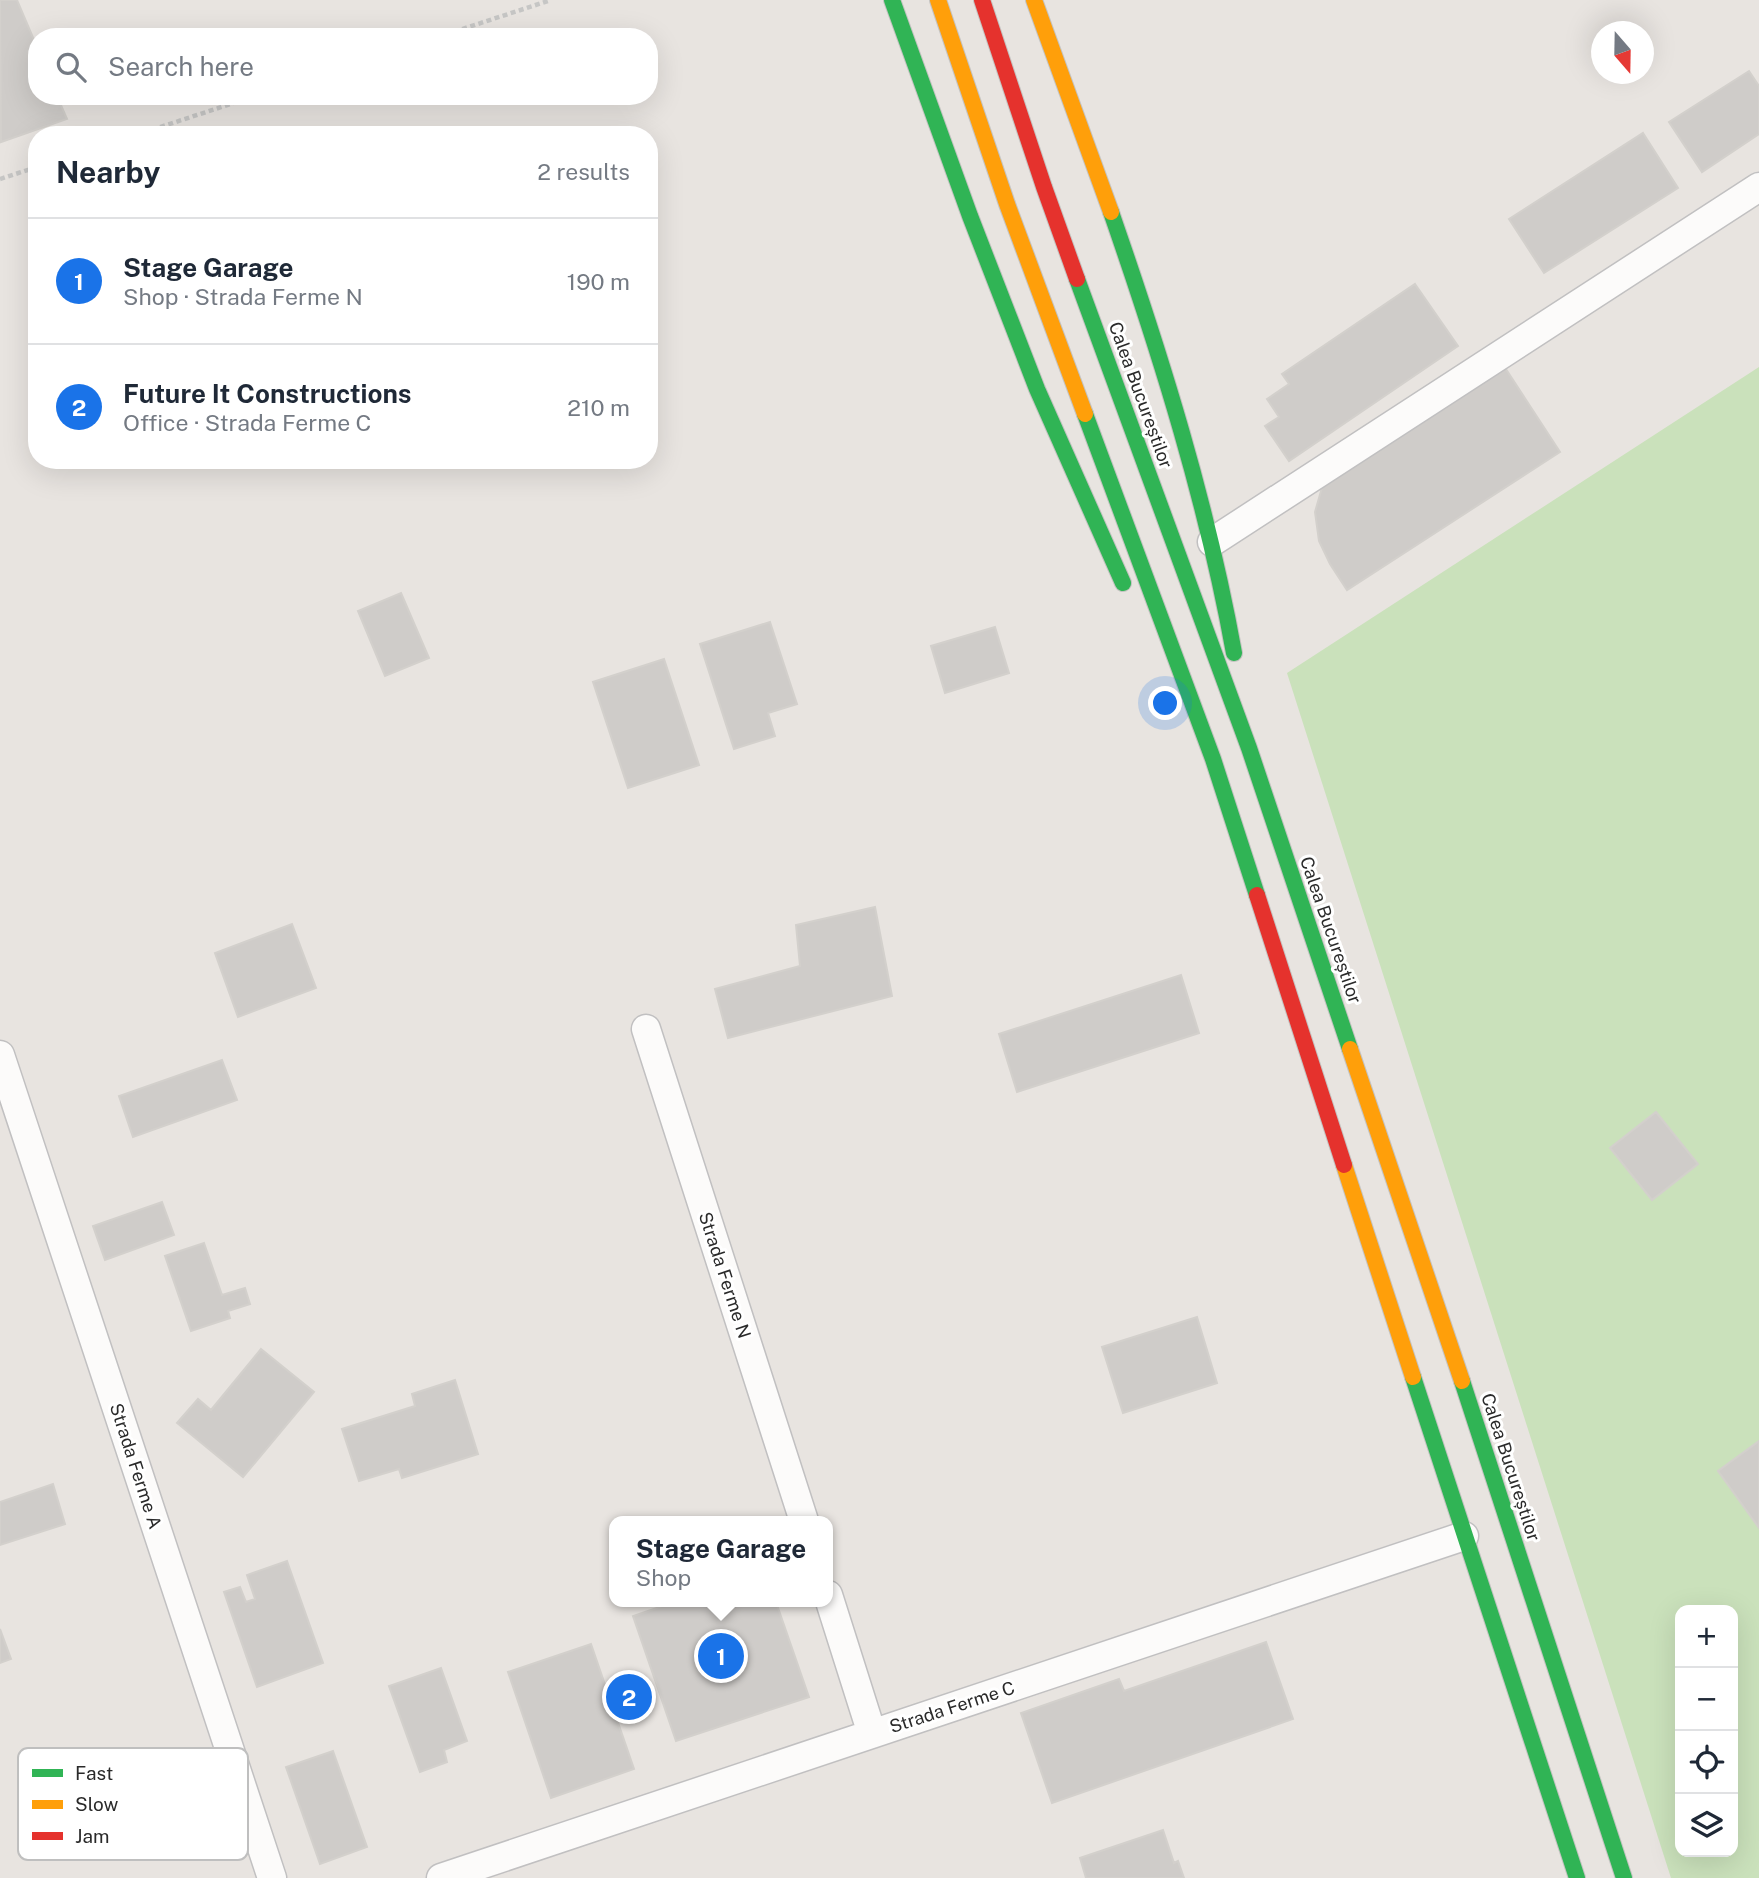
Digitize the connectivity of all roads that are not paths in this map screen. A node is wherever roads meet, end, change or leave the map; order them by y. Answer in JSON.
{"nodes":[{"id":1,"x":892,"y":0,"type":"edge"},
{"id":2,"x":938,"y":0,"type":"edge"},
{"id":3,"x":982,"y":0,"type":"edge"},
{"id":4,"x":1034,"y":0,"type":"edge"},
{"id":5,"x":1759,"y":187,"type":"edge"},
{"id":6,"x":1212,"y":542,"type":"junction"},
{"id":7,"x":1129,"y":597,"type":"dead end"},
{"id":8,"x":1162,"y":664,"type":"dead end"},
{"id":9,"x":1249,"y":748,"type":"junction"},
{"id":10,"x":1213,"y":759,"type":"junction"},
{"id":11,"x":646,"y":1029,"type":"dead end"},
{"id":12,"x":0,"y":1055,"type":"edge"},
{"id":13,"x":802,"y":1516,"type":"edge"},
{"id":14,"x":1464,"y":1536,"type":"junction"},
{"id":15,"x":832,"y":1607,"type":"edge"},
{"id":16,"x":872,"y":1734,"type":"junction"},
{"id":17,"x":229,"y":1748,"type":"edge"},
{"id":18,"x":248,"y":1805,"type":"edge"},
{"id":19,"x":272,"y":1878,"type":"edge"},
{"id":20,"x":441,"y":1878,"type":"edge"},
{"id":21,"x":1577,"y":1878,"type":"edge"},
{"id":22,"x":1624,"y":1878,"type":"edge"}],
"edges":[{"from":1,"to":7,"type":"highway"},
{"from":2,"to":10,"type":"highway"},
{"from":3,"to":9,"type":"highway","name":"Calea Bucureștilor"},
{"from":4,"to":6,"type":"highway"},
{"from":5,"to":6,"type":"street"},
{"from":6,"to":9,"type":"highway"},
{"from":8,"to":10,"type":"highway"},
{"from":9,"to":22,"type":"highway","name":"Calea Bucureștilor"},
{"from":10,"to":14,"type":"highway"},
{"from":11,"to":13,"type":"street","name":"Strada Ferme N"},
{"from":12,"to":17,"type":"street","name":"Strada Ferme A"},
{"from":14,"to":16,"type":"street","name":"Strada Ferme C"},
{"from":14,"to":21,"type":"highway"},
{"from":15,"to":16,"type":"street"},
{"from":16,"to":20,"type":"street","name":"Strada Ferme C"},
{"from":18,"to":19,"type":"street","name":"Strada Ferme A"}]}
